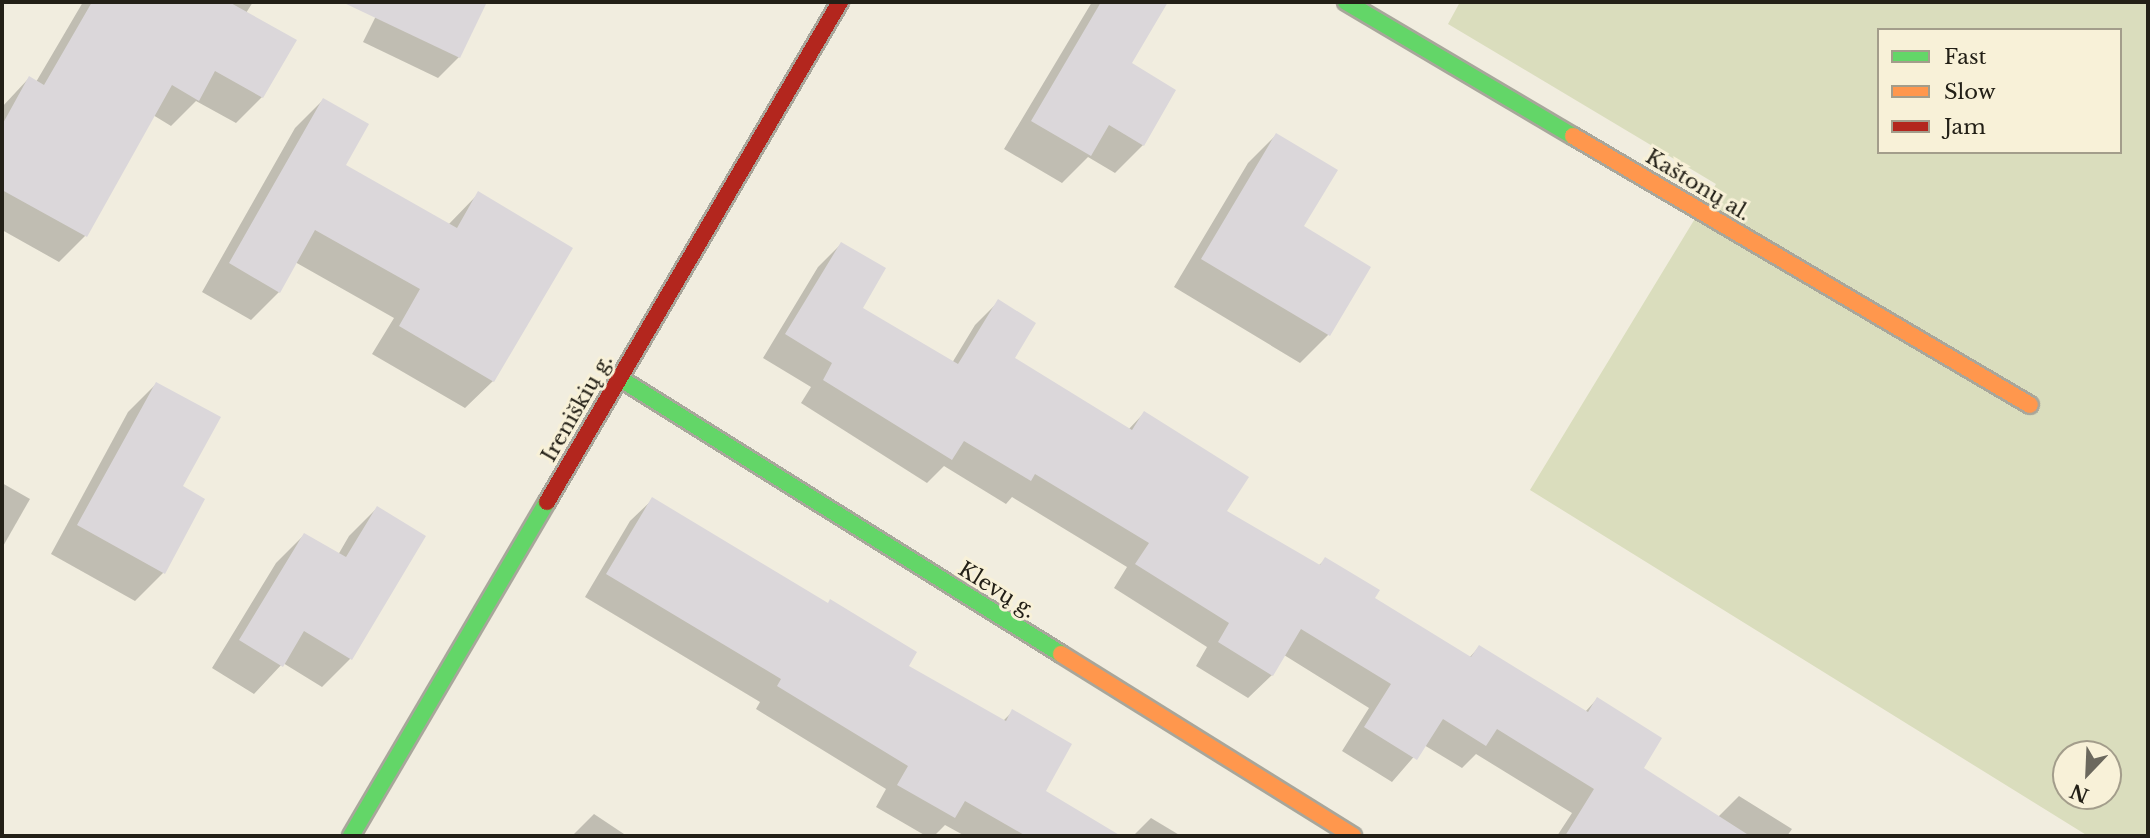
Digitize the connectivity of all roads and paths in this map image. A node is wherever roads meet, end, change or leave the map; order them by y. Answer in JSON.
{"nodes":[{"id":1,"x":840,"y":2,"type":"edge"},
{"id":2,"x":1346,"y":2,"type":"edge"},
{"id":3,"x":619,"y":379,"type":"junction"},
{"id":4,"x":2030,"y":405,"type":"dead end"},
{"id":5,"x":351,"y":836,"type":"edge"},
{"id":6,"x":1353,"y":836,"type":"edge"}],
"edges":[{"from":1,"to":3,"type":"street","name":"Ireniškių g."},
{"from":2,"to":4,"type":"street","name":"Kaštonų al."},
{"from":3,"to":5,"type":"street","name":"Ireniškių g."},
{"from":3,"to":6,"type":"street","name":"Klevų g."}]}
